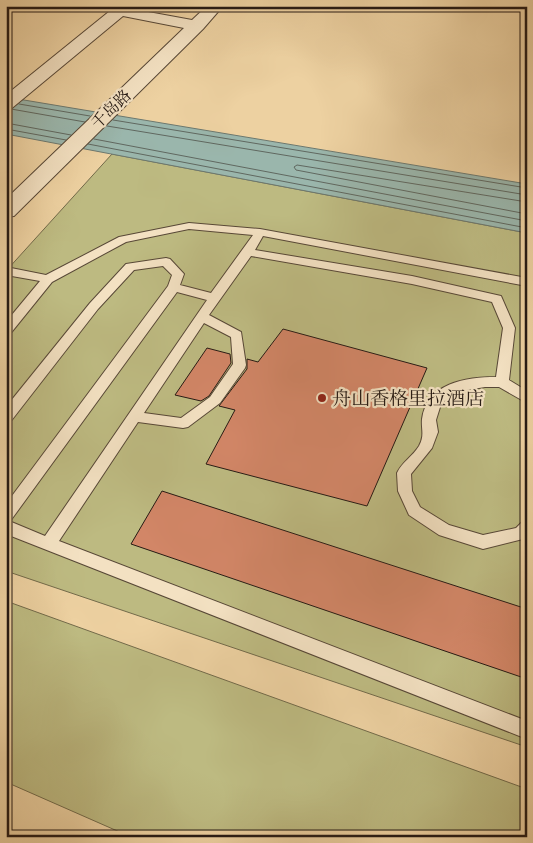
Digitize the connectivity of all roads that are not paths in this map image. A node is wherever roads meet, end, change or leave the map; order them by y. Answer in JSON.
{"nodes":[{"id":1,"x":216,"y":6,"type":"edge"},
{"id":2,"x":123,"y":9,"type":"edge"},
{"id":3,"x":196,"y":26,"type":"junction"},
{"id":4,"x":6,"y":104,"type":"edge"},
{"id":5,"x":6,"y":211,"type":"edge"},
{"id":6,"x":260,"y":232,"type":"junction"},
{"id":7,"x":248,"y":252,"type":"junction"},
{"id":8,"x":6,"y":272,"type":"edge"},
{"id":9,"x":48,"y":279,"type":"junction"},
{"id":10,"x":527,"y":282,"type":"edge"},
{"id":11,"x":174,"y":287,"type":"junction"},
{"id":12,"x":214,"y":298,"type":"junction"},
{"id":13,"x":202,"y":317,"type":"junction"},
{"id":14,"x":6,"y":331,"type":"edge"},
{"id":15,"x":502,"y":382,"type":"junction"},
{"id":16,"x":527,"y":398,"type":"edge"},
{"id":17,"x":6,"y":417,"type":"edge"},
{"id":18,"x":134,"y":417,"type":"junction"},
{"id":19,"x":6,"y":516,"type":"edge"},
{"id":20,"x":6,"y":527,"type":"edge"},
{"id":21,"x":527,"y":527,"type":"edge"},
{"id":22,"x":49,"y":543,"type":"junction"},
{"id":23,"x":527,"y":730,"type":"edge"}],
"edges":[{"from":1,"to":3,"type":"street","name":"千岛路"},
{"from":2,"to":3,"type":"street"},
{"from":2,"to":4,"type":"street"},
{"from":3,"to":5,"type":"street","name":"千岛路"},
{"from":6,"to":7,"type":"lane"},
{"from":6,"to":9,"type":"lane"},
{"from":6,"to":10,"type":"lane"},
{"from":7,"to":12,"type":"lane"},
{"from":7,"to":15,"type":"lane"},
{"from":8,"to":9,"type":"lane"},
{"from":9,"to":14,"type":"lane"},
{"from":11,"to":12,"type":"lane"},
{"from":11,"to":17,"type":"lane"},
{"from":11,"to":19,"type":"lane"},
{"from":12,"to":13,"type":"lane"},
{"from":13,"to":18,"type":"lane"},
{"from":13,"to":18,"type":"lane"},
{"from":15,"to":16,"type":"lane"},
{"from":15,"to":21,"type":"lane"},
{"from":18,"to":22,"type":"lane"},
{"from":20,"to":22,"type":"lane"},
{"from":22,"to":23,"type":"lane"}]}
